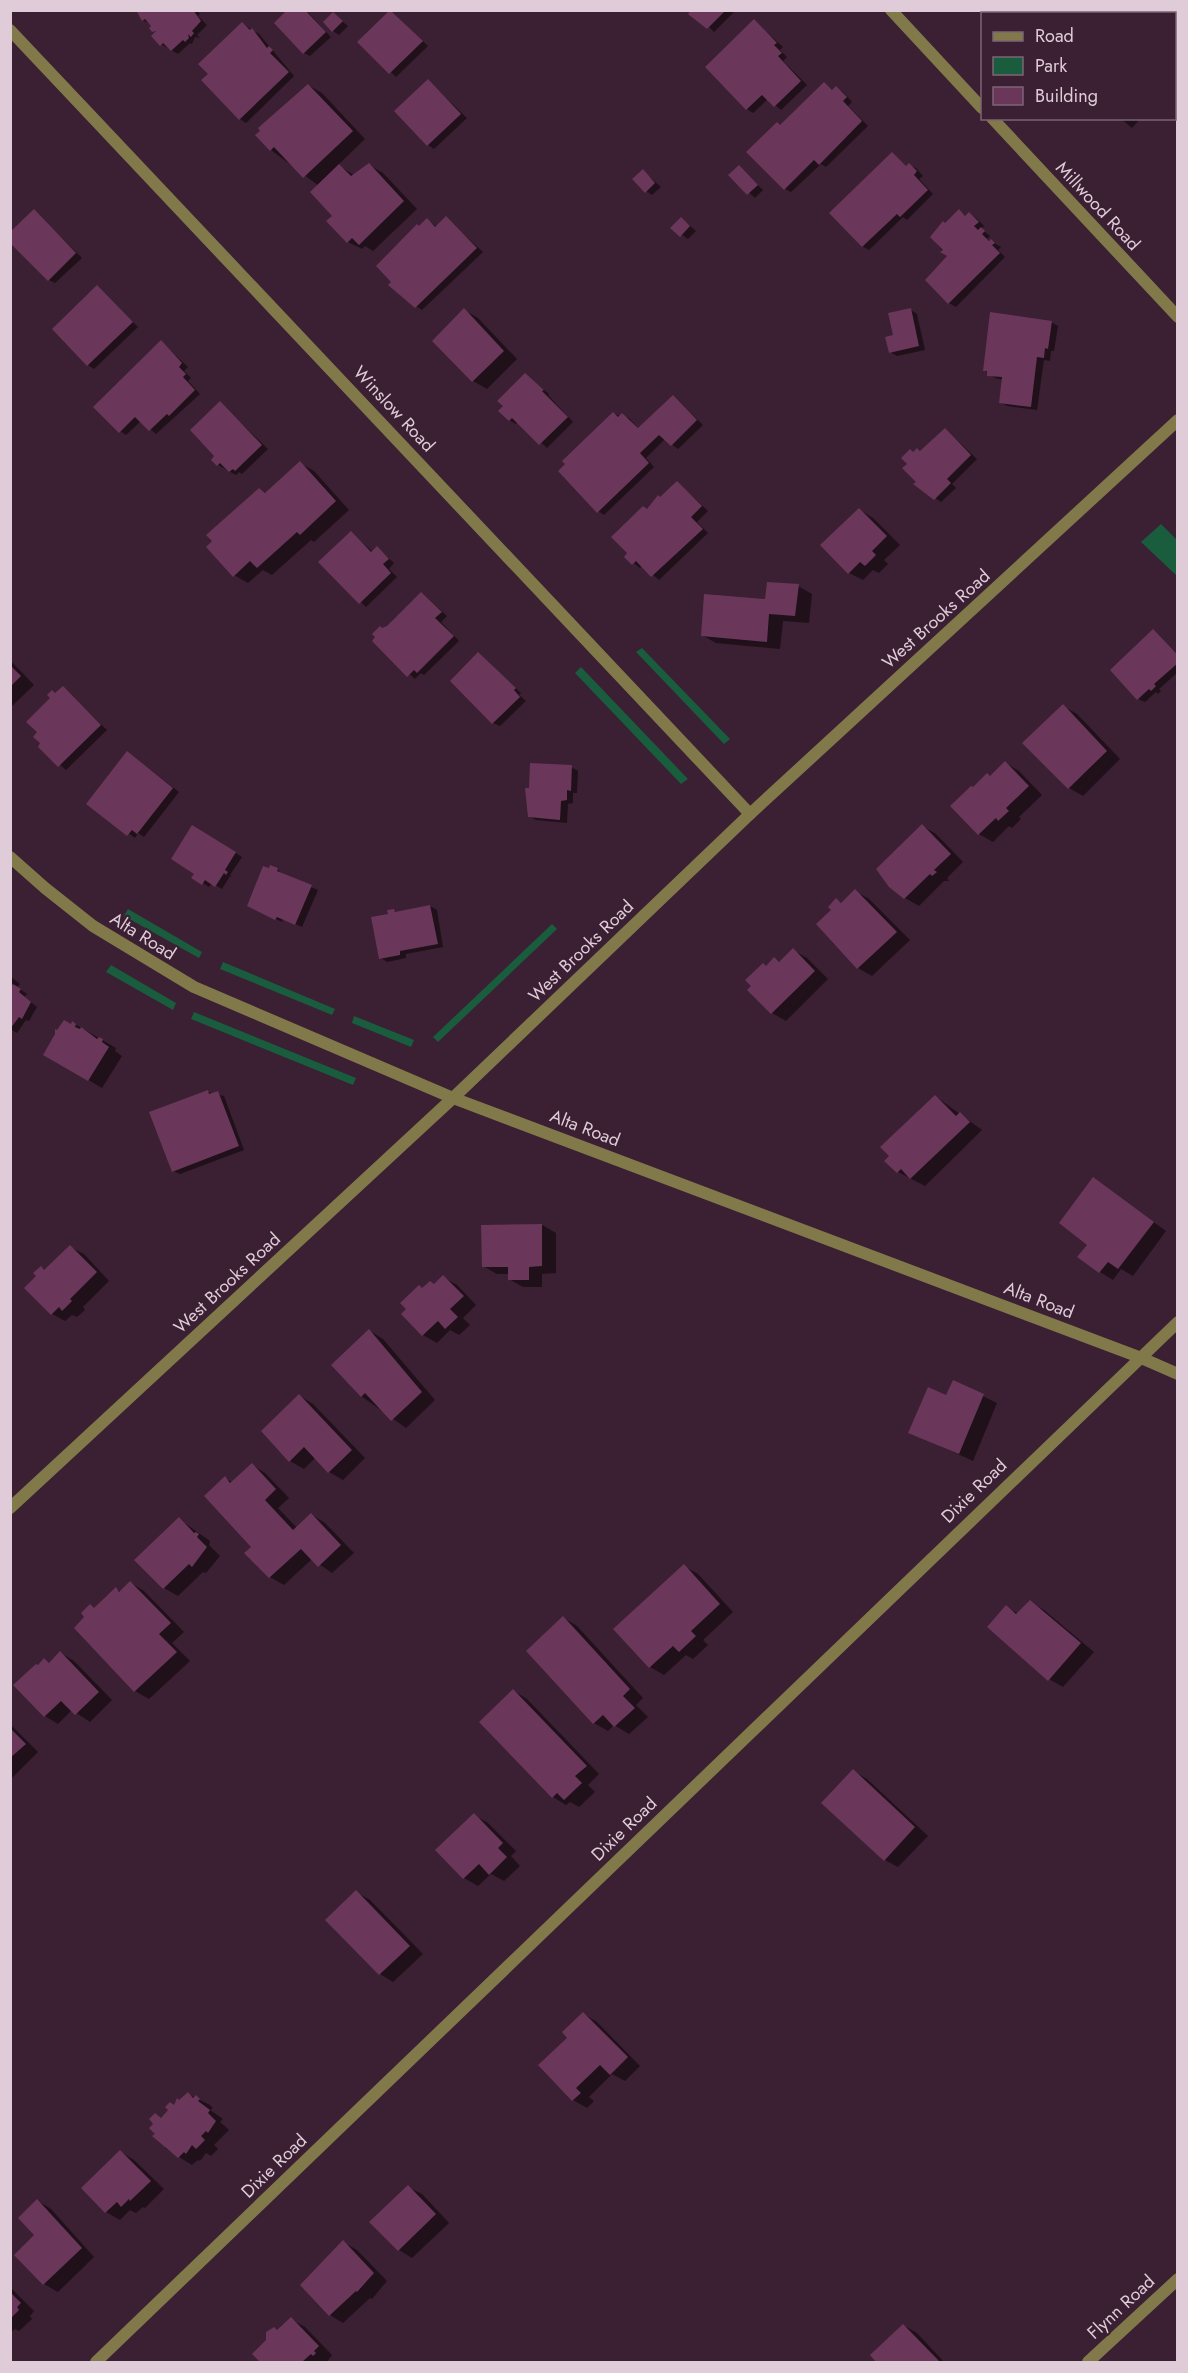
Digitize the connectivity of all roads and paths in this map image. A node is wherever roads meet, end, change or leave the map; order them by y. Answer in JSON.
{"nodes":[{"id":1,"x":891,"y":10,"type":"edge"},
{"id":2,"x":10,"y":30,"type":"edge"},
{"id":3,"x":981,"y":107,"type":"edge"},
{"id":4,"x":994,"y":120,"type":"edge"},
{"id":5,"x":1178,"y":317,"type":"edge"},
{"id":6,"x":1178,"y":420,"type":"edge"},
{"id":7,"x":750,"y":814,"type":"junction"},
{"id":8,"x":10,"y":857,"type":"edge"},
{"id":9,"x":453,"y":1098,"type":"junction"},
{"id":10,"x":1178,"y":1322,"type":"edge"},
{"id":11,"x":1139,"y":1357,"type":"junction"},
{"id":12,"x":1178,"y":1374,"type":"edge"},
{"id":13,"x":10,"y":1508,"type":"edge"},
{"id":14,"x":1178,"y":2279,"type":"edge"},
{"id":15,"x":96,"y":2362,"type":"edge"},
{"id":16,"x":1088,"y":2362,"type":"edge"}],
"edges":[{"from":1,"to":3,"type":"street"},
{"from":2,"to":7,"type":"street","name":"Winslow Road"},
{"from":4,"to":5,"type":"street","name":"Millwood Road"},
{"from":6,"to":7,"type":"street","name":"West Brooks Road"},
{"from":7,"to":9,"type":"street","name":"West Brooks Road"},
{"from":8,"to":9,"type":"street","name":"Alta Road"},
{"from":9,"to":11,"type":"street","name":"Alta Road"},
{"from":9,"to":13,"type":"street","name":"West Brooks Road"},
{"from":10,"to":11,"type":"street","name":"Dixie Road"},
{"from":11,"to":12,"type":"street","name":"Alta Road"},
{"from":11,"to":15,"type":"street","name":"Dixie Road"},
{"from":14,"to":16,"type":"street","name":"Flynn Road"}]}
